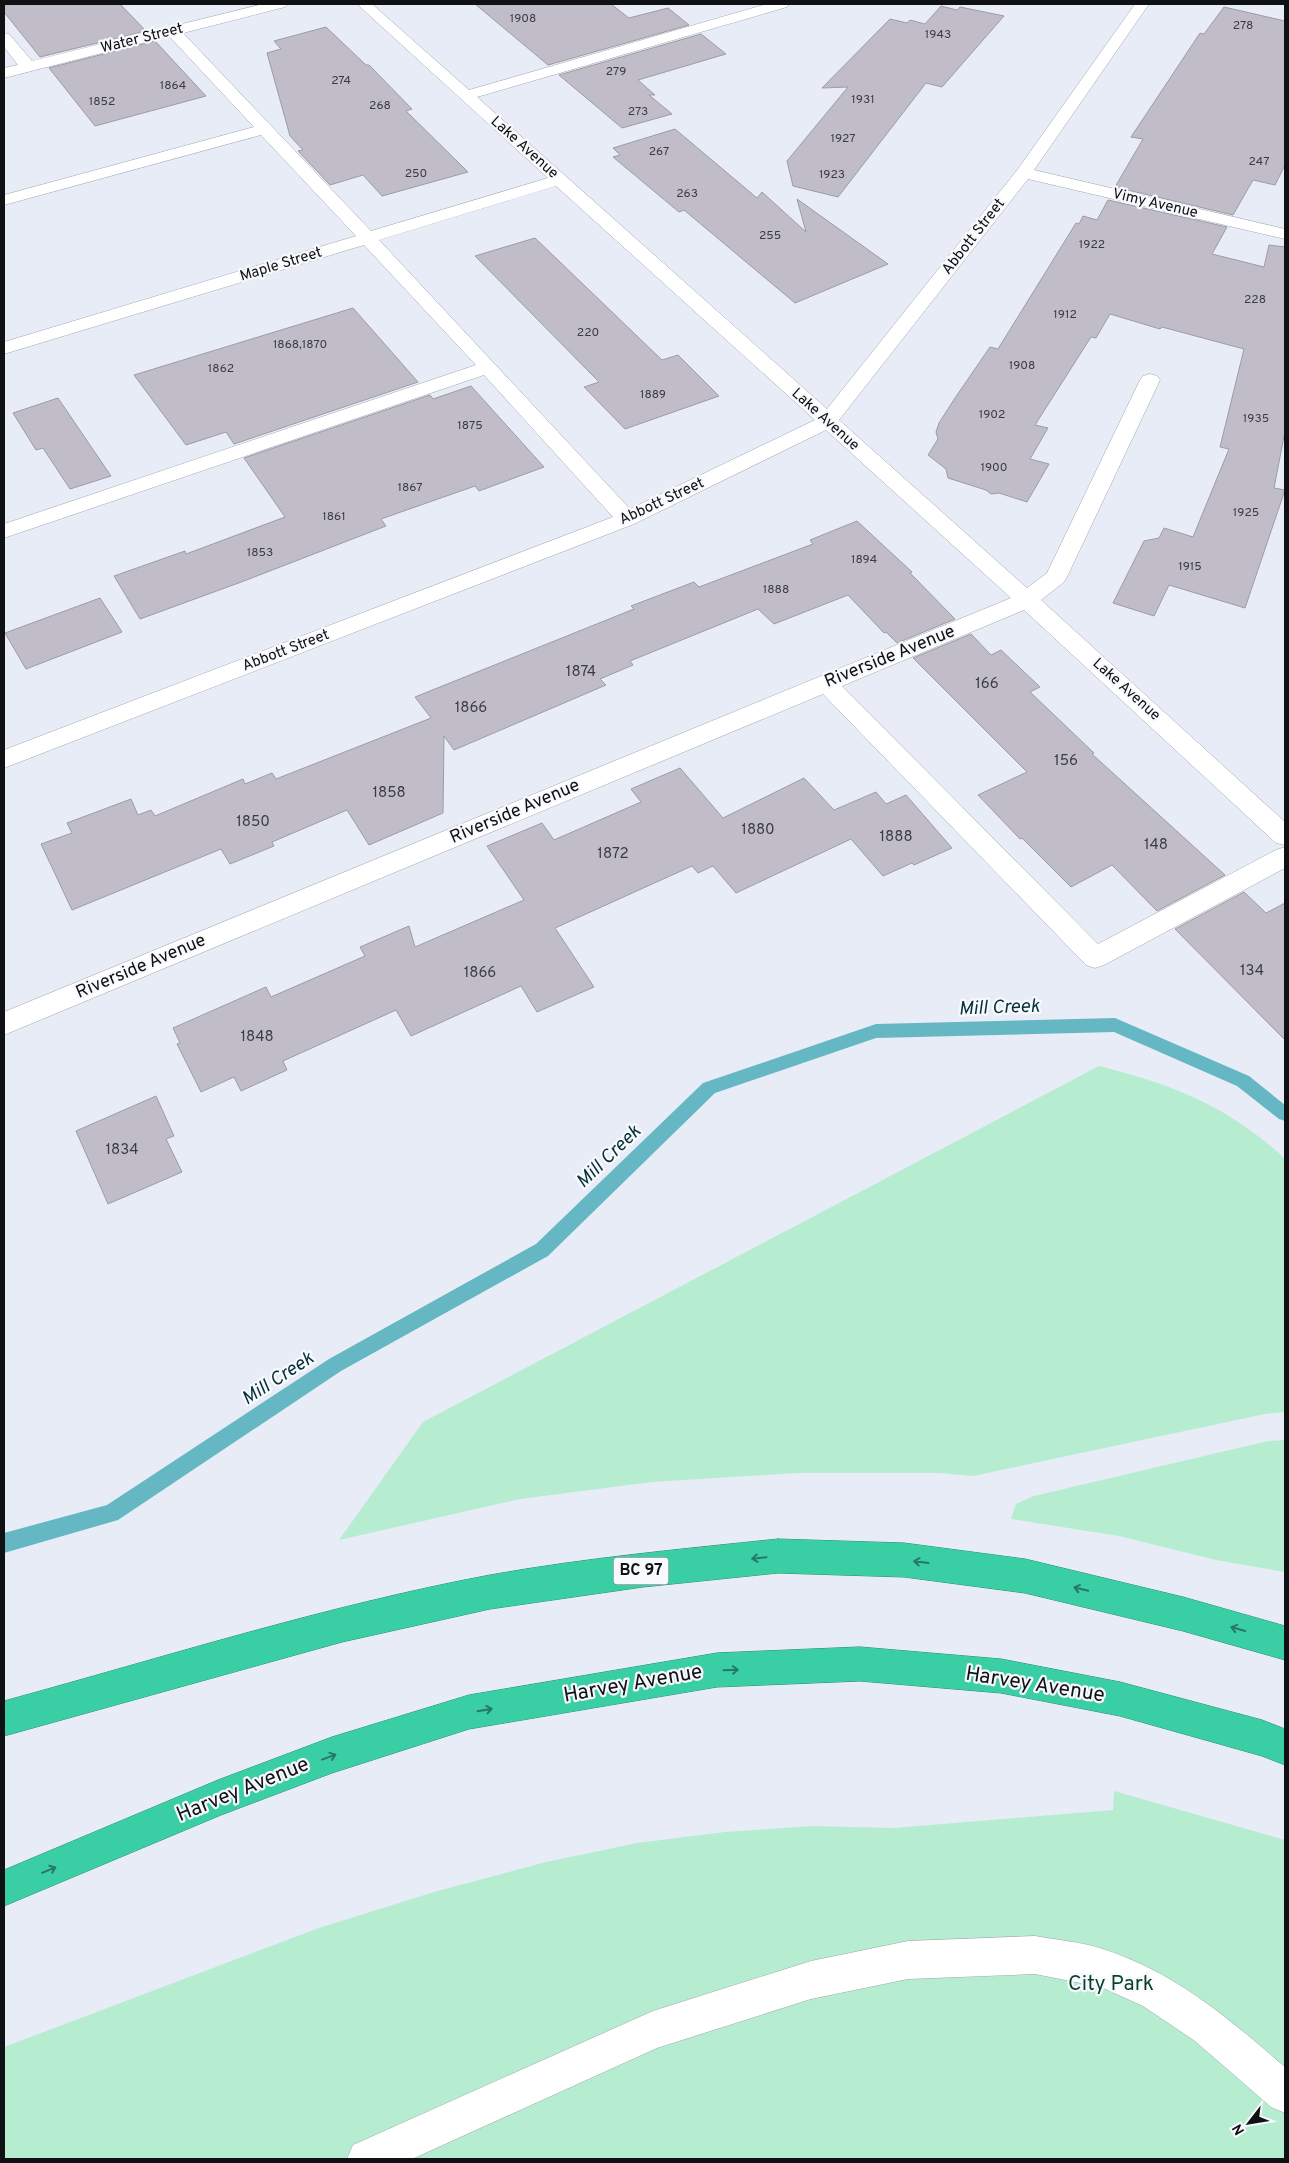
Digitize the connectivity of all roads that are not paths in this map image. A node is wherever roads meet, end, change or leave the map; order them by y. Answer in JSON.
{"nodes":[{"id":1,"x":280,"y":4,"type":"edge"},
{"id":2,"x":364,"y":4,"type":"edge"},
{"id":3,"x":782,"y":4,"type":"edge"},
{"id":4,"x":1142,"y":4,"type":"edge"},
{"id":5,"x":173,"y":31,"type":"junction"},
{"id":6,"x":4,"y":37,"type":"edge"},
{"id":7,"x":28,"y":67,"type":"junction"},
{"id":8,"x":4,"y":73,"type":"edge"},
{"id":9,"x":465,"y":96,"type":"junction"},
{"id":10,"x":265,"y":129,"type":"junction"},
{"id":11,"x":1024,"y":173,"type":"junction"},
{"id":12,"x":559,"y":180,"type":"junction"},
{"id":13,"x":4,"y":200,"type":"edge"},
{"id":14,"x":1285,"y":234,"type":"edge"},
{"id":15,"x":368,"y":238,"type":"junction"},
{"id":16,"x":4,"y":348,"type":"edge"},
{"id":17,"x":488,"y":367,"type":"junction"},
{"id":18,"x":1150,"y":380,"type":"dead end"},
{"id":19,"x":827,"y":422,"type":"junction"},
{"id":20,"x":627,"y":519,"type":"junction"},
{"id":21,"x":4,"y":531,"type":"edge"},
{"id":22,"x":1027,"y":600,"type":"junction"},
{"id":23,"x":826,"y":683,"type":"junction"},
{"id":24,"x":4,"y":759,"type":"edge"},
{"id":25,"x":1280,"y":822,"type":"edge"},
{"id":26,"x":1285,"y":857,"type":"edge"},
{"id":27,"x":4,"y":1024,"type":"edge"},
{"id":28,"x":1285,"y":1643,"type":"edge"},
{"id":29,"x":4,"y":1719,"type":"edge"},
{"id":30,"x":1285,"y":1747,"type":"edge"},
{"id":31,"x":4,"y":1888,"type":"edge"},
{"id":32,"x":1274,"y":2082,"type":"edge"},
{"id":33,"x":1285,"y":2115,"type":"edge"},
{"id":34,"x":367,"y":2159,"type":"edge"}],
"edges":[{"from":1,"to":5,"type":"street","name":"Water Street"},
{"from":2,"to":9,"type":"street","name":"Lake Avenue"},
{"from":3,"to":9,"type":"street"},
{"from":4,"to":11,"type":"street","name":"Abbott Street"},
{"from":5,"to":7,"type":"street","name":"Water Street"},
{"from":5,"to":10,"type":"street"},
{"from":6,"to":7,"type":"street"},
{"from":7,"to":8,"type":"street","name":"Water Street"},
{"from":9,"to":12,"type":"street","name":"Lake Avenue"},
{"from":10,"to":13,"type":"street"},
{"from":10,"to":15,"type":"street"},
{"from":11,"to":14,"type":"street","name":"Vimy Avenue"},
{"from":11,"to":19,"type":"street","name":"Abbott Street"},
{"from":12,"to":15,"type":"street","name":"Maple Street"},
{"from":12,"to":19,"type":"street","name":"Lake Avenue"},
{"from":15,"to":16,"type":"street","name":"Maple Street"},
{"from":15,"to":17,"type":"street"},
{"from":17,"to":20,"type":"street"},
{"from":17,"to":21,"type":"street"},
{"from":18,"to":22,"type":"street","name":"Riverside Avenue"},
{"from":19,"to":20,"type":"street","name":"Abbott Street"},
{"from":19,"to":22,"type":"street","name":"Lake Avenue"},
{"from":20,"to":24,"type":"street","name":"Abbott Street"},
{"from":22,"to":23,"type":"street","name":"Riverside Avenue"},
{"from":22,"to":25,"type":"street","name":"Lake Avenue"},
{"from":23,"to":26,"type":"street"},
{"from":23,"to":27,"type":"street","name":"Riverside Avenue"},
{"from":28,"to":29,"type":"highway","number":"BC 97","one_way":true},
{"from":31,"to":30,"type":"highway","name":"Harvey Avenue","one_way":true},
{"from":32,"to":33,"type":"street"},
{"from":32,"to":34,"type":"street"}]}
